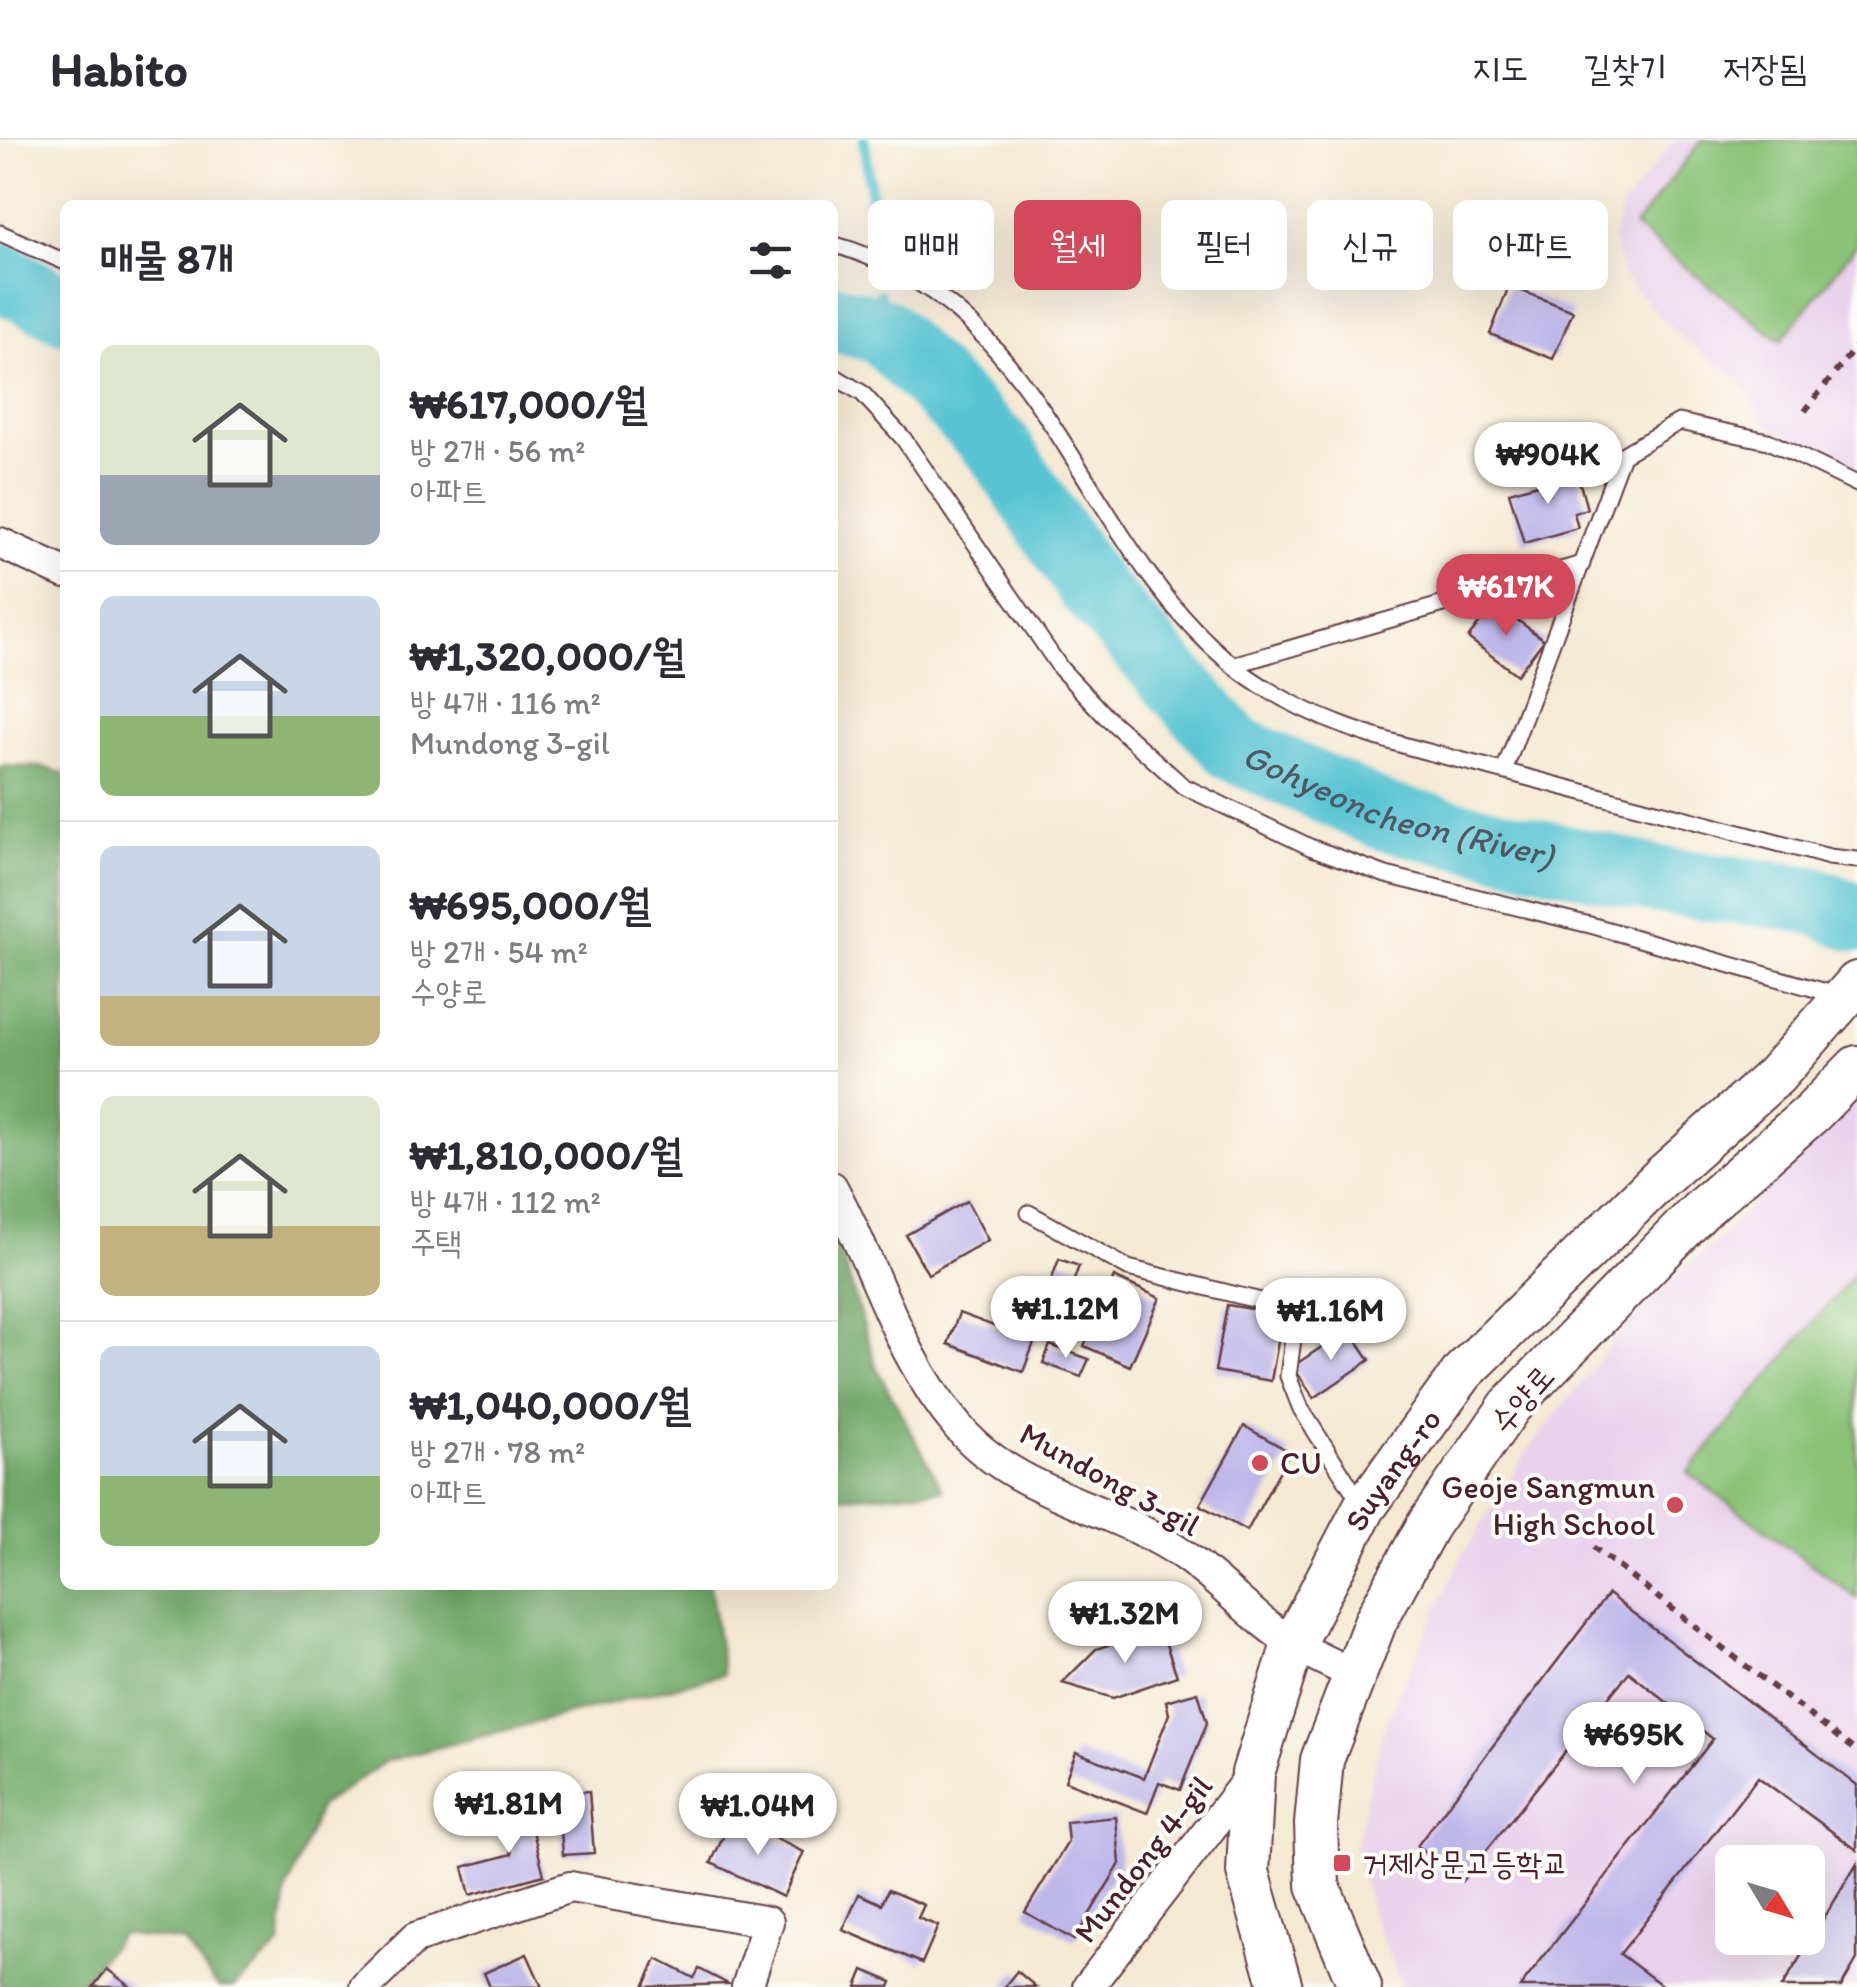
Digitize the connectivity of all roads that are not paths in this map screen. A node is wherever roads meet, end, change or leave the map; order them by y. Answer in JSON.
{"nodes":[{"id":1,"x":0,"y":234,"type":"edge"},
{"id":2,"x":838,"y":246,"type":"edge"},
{"id":3,"x":60,"y":260,"type":"edge"},
{"id":4,"x":838,"y":378,"type":"edge"},
{"id":5,"x":1857,"y":484,"type":"edge"},
{"id":6,"x":0,"y":543,"type":"edge"},
{"id":7,"x":1582,"y":564,"type":"junction"},
{"id":8,"x":60,"y":571,"type":"edge"},
{"id":9,"x":1233,"y":665,"type":"junction"},
{"id":10,"x":1504,"y":771,"type":"junction"},
{"id":11,"x":1857,"y":860,"type":"edge"},
{"id":12,"x":1853,"y":994,"type":"edge"},
{"id":13,"x":1857,"y":1067,"type":"edge"},
{"id":14,"x":838,"y":1199,"type":"edge"},
{"id":15,"x":1029,"y":1213,"type":"dead end"},
{"id":16,"x":1364,"y":1508,"type":"junction"},
{"id":17,"x":1293,"y":1644,"type":"junction"},
{"id":18,"x":1355,"y":1675,"type":"junction"},
{"id":19,"x":1254,"y":1773,"type":"junction"},
{"id":20,"x":365,"y":1987,"type":"edge"},
{"id":21,"x":747,"y":1987,"type":"edge"},
{"id":22,"x":1088,"y":1987,"type":"edge"},
{"id":23,"x":1280,"y":1987,"type":"edge"},
{"id":24,"x":1360,"y":1987,"type":"edge"}],
"edges":[{"from":1,"to":3,"type":"lane"},
{"from":2,"to":9,"type":"lane"},
{"from":4,"to":12,"type":"lane"},
{"from":5,"to":7,"type":"lane"},
{"from":6,"to":8,"type":"street"},
{"from":7,"to":9,"type":"lane"},
{"from":7,"to":10,"type":"lane"},
{"from":9,"to":10,"type":"lane"},
{"from":10,"to":11,"type":"lane"},
{"from":12,"to":16,"type":"street","name":"Suyang-ro"},
{"from":13,"to":18,"type":"street","name":"수양로"},
{"from":14,"to":17,"type":"street","name":"Mundong 3-gil"},
{"from":15,"to":16,"type":"lane"},
{"from":16,"to":17,"type":"street","name":"Suyang-ro"},
{"from":17,"to":18,"type":"street","name":"Mundong 3-gil"},
{"from":17,"to":19,"type":"street","name":"Suyang-ro"},
{"from":18,"to":24,"type":"street","name":"수양로"},
{"from":19,"to":22,"type":"street","name":"Mundong 4-gil"},
{"from":19,"to":23,"type":"street","name":"Suyang-ro"},
{"from":20,"to":21,"type":"street"}]}
